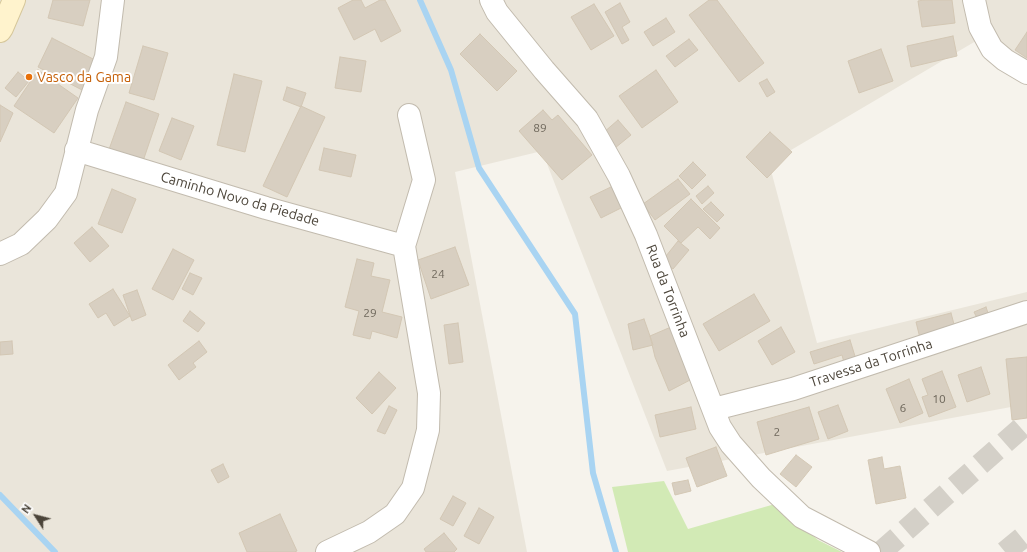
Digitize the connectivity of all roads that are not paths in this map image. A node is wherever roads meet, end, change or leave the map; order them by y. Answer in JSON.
{"nodes":[{"id":1,"x":14,"y":0,"type":"edge"},
{"id":2,"x":113,"y":0,"type":"edge"},
{"id":3,"x":491,"y":0,"type":"edge"},
{"id":4,"x":974,"y":0,"type":"edge"},
{"id":5,"x":0,"y":31,"type":"edge"},
{"id":6,"x":1027,"y":73,"type":"edge"},
{"id":7,"x":409,"y":115,"type":"dead end"},
{"id":8,"x":76,"y":150,"type":"junction"},
{"id":9,"x":404,"y":246,"type":"junction"},
{"id":10,"x":0,"y":254,"type":"edge"},
{"id":11,"x":1027,"y":312,"type":"edge"},
{"id":12,"x":714,"y":410,"type":"junction"},
{"id":13,"x":327,"y":552,"type":"edge"},
{"id":14,"x":869,"y":552,"type":"edge"}],
"edges":[{"from":1,"to":5,"type":"street"},
{"from":2,"to":8,"type":"street"},
{"from":3,"to":12,"type":"street","name":"Rua da Torrinha"},
{"from":4,"to":6,"type":"street"},
{"from":7,"to":9,"type":"street"},
{"from":8,"to":9,"type":"street","name":"Caminho Novo da Piedade"},
{"from":8,"to":10,"type":"street"},
{"from":9,"to":13,"type":"street"},
{"from":11,"to":12,"type":"street","name":"Travessa da Torrinha"},
{"from":12,"to":14,"type":"street","name":"Rua da Torrinha"}]}
